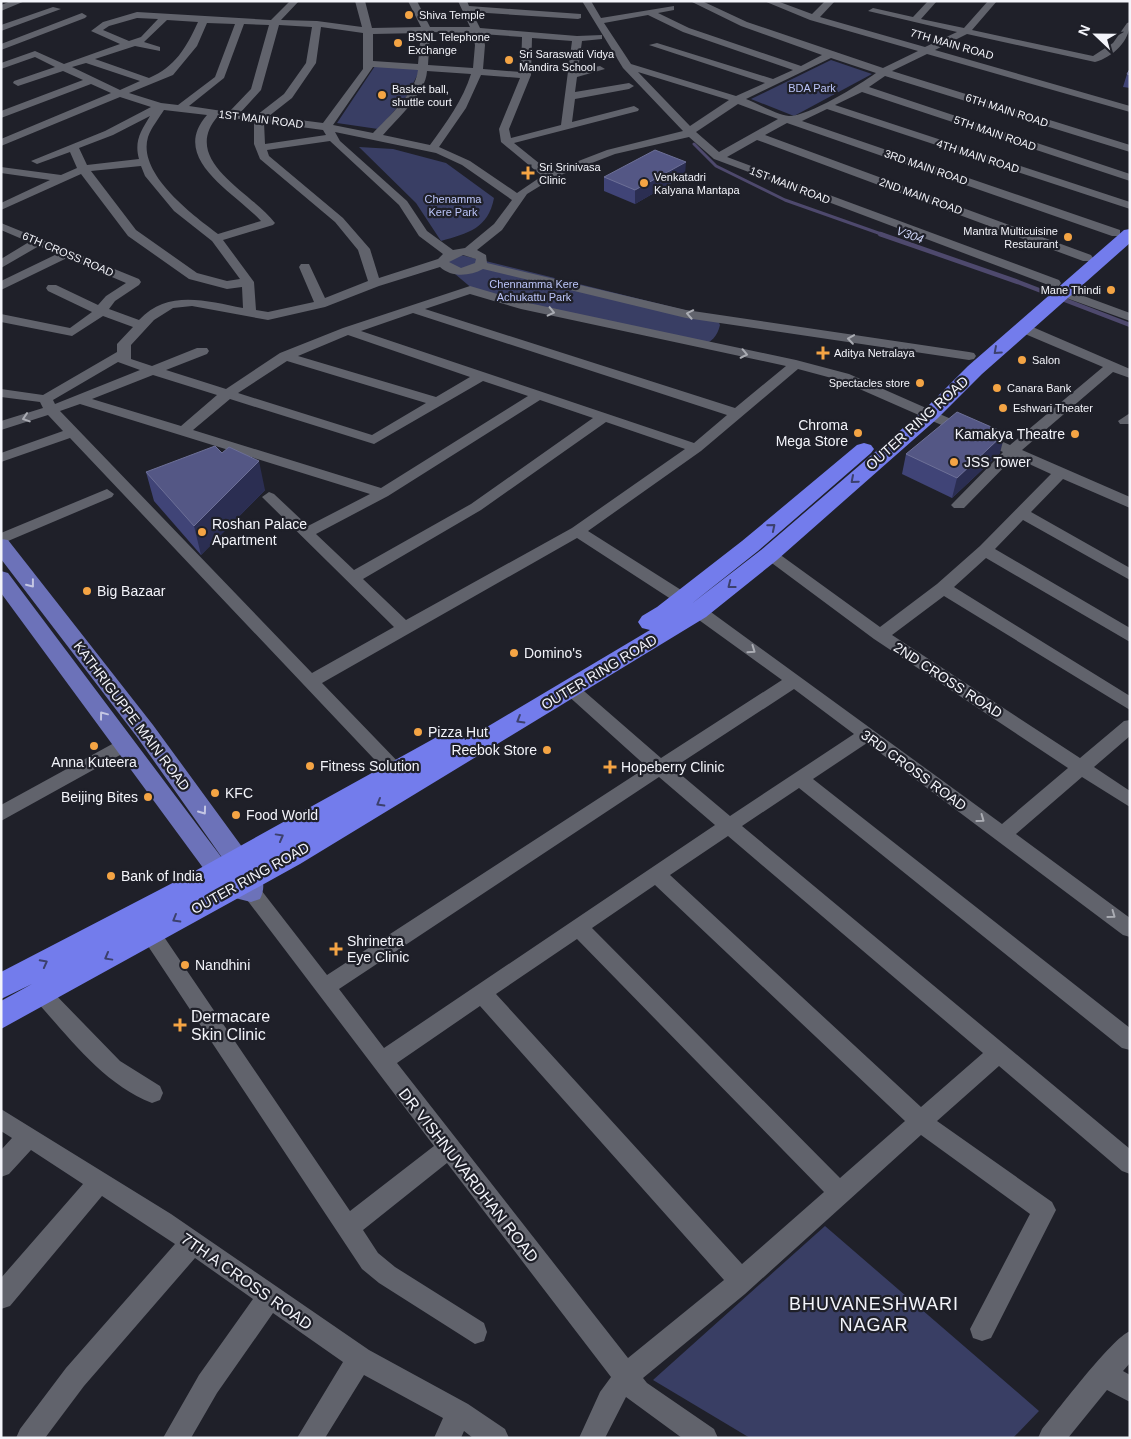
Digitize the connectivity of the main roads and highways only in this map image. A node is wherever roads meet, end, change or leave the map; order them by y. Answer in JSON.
{"nodes":[{"id":1,"x":1125,"y":230,"type":"edge"},
{"id":2,"x":1051,"y":294,"type":"junction"},
{"id":3,"x":922,"y":410,"type":"junction"},
{"id":4,"x":1,"y":545,"type":"edge"},
{"id":5,"x":1,"y":578,"type":"edge"},
{"id":6,"x":690,"y":605,"type":"junction"},
{"id":7,"x":238,"y":877,"type":"junction"},
{"id":8,"x":1,"y":986,"type":"edge"},
{"id":9,"x":1,"y":1016,"type":"edge"}],
"edges":[{"from":1,"to":2,"type":"highway","name":"OUTER RING ROAD"},
{"from":1,"to":2,"type":"highway","name":"OUTER RING ROAD"},
{"from":2,"to":3,"type":"highway","name":"OUTER RING ROAD","one_way":true},
{"from":2,"to":3,"type":"highway","name":"OUTER RING ROAD"},
{"from":6,"to":3,"type":"highway","name":"OUTER RING ROAD","one_way":true},
{"from":3,"to":6,"type":"highway","name":"OUTER RING ROAD","one_way":true},
{"from":4,"to":7,"type":"main road","name":"KATHRIGUPPE MAIN ROAD","one_way":true},
{"from":7,"to":5,"type":"main road","name":"KATHRIGUPPE MAIN ROAD","one_way":true},
{"from":7,"to":6,"type":"highway","name":"OUTER RING ROAD","one_way":true},
{"from":6,"to":7,"type":"highway","name":"OUTER RING ROAD","one_way":true},
{"from":8,"to":7,"type":"highway","name":"OUTER RING ROAD","one_way":true},
{"from":7,"to":9,"type":"highway","name":"OUTER RING ROAD","one_way":true}]}
